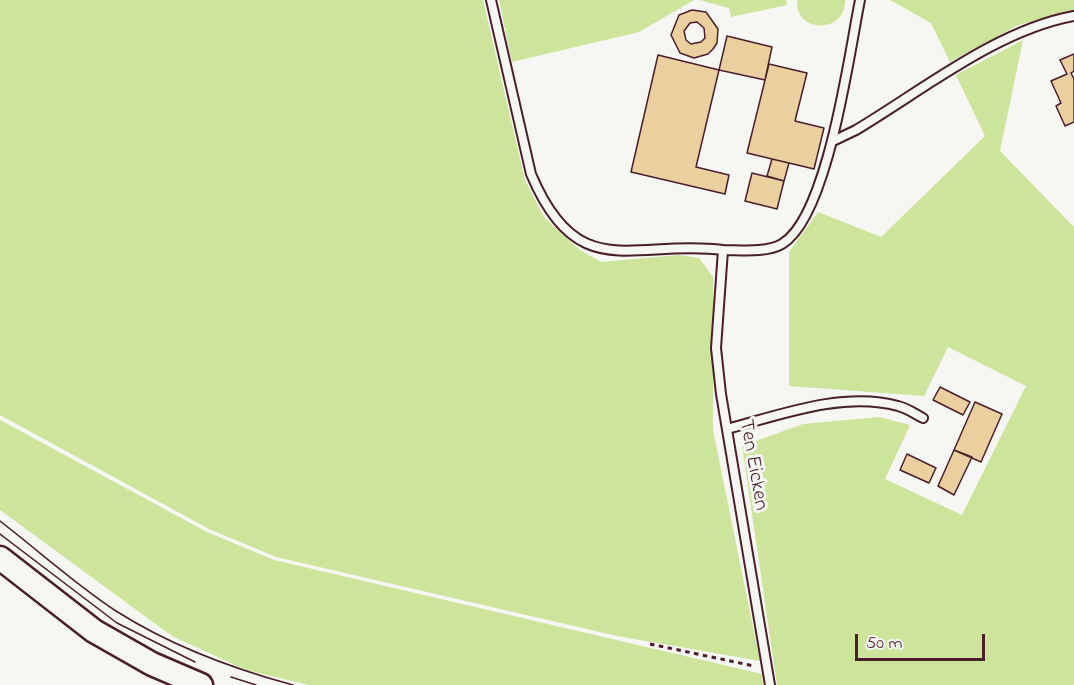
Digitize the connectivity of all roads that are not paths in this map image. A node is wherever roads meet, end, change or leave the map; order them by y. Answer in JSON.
{"nodes":[{"id":1,"x":491,"y":0,"type":"edge"},
{"id":2,"x":861,"y":0,"type":"edge"},
{"id":3,"x":1074,"y":16,"type":"edge"},
{"id":4,"x":833,"y":141,"type":"junction"},
{"id":5,"x":723,"y":250,"type":"junction"},
{"id":6,"x":923,"y":418,"type":"dead end"},
{"id":7,"x":728,"y":429,"type":"junction"},
{"id":8,"x":0,"y":558,"type":"edge"},
{"id":9,"x":201,"y":685,"type":"edge"},
{"id":10,"x":770,"y":685,"type":"edge"}],
"edges":[{"from":1,"to":5,"type":"lane"},
{"from":2,"to":4,"type":"lane"},
{"from":3,"to":4,"type":"lane"},
{"from":4,"to":5,"type":"lane"},
{"from":5,"to":7,"type":"lane","name":"Ten Eicken"},
{"from":6,"to":7,"type":"lane"},
{"from":7,"to":10,"type":"lane","name":"Ten Eicken"},
{"from":8,"to":9,"type":"main road"}]}
